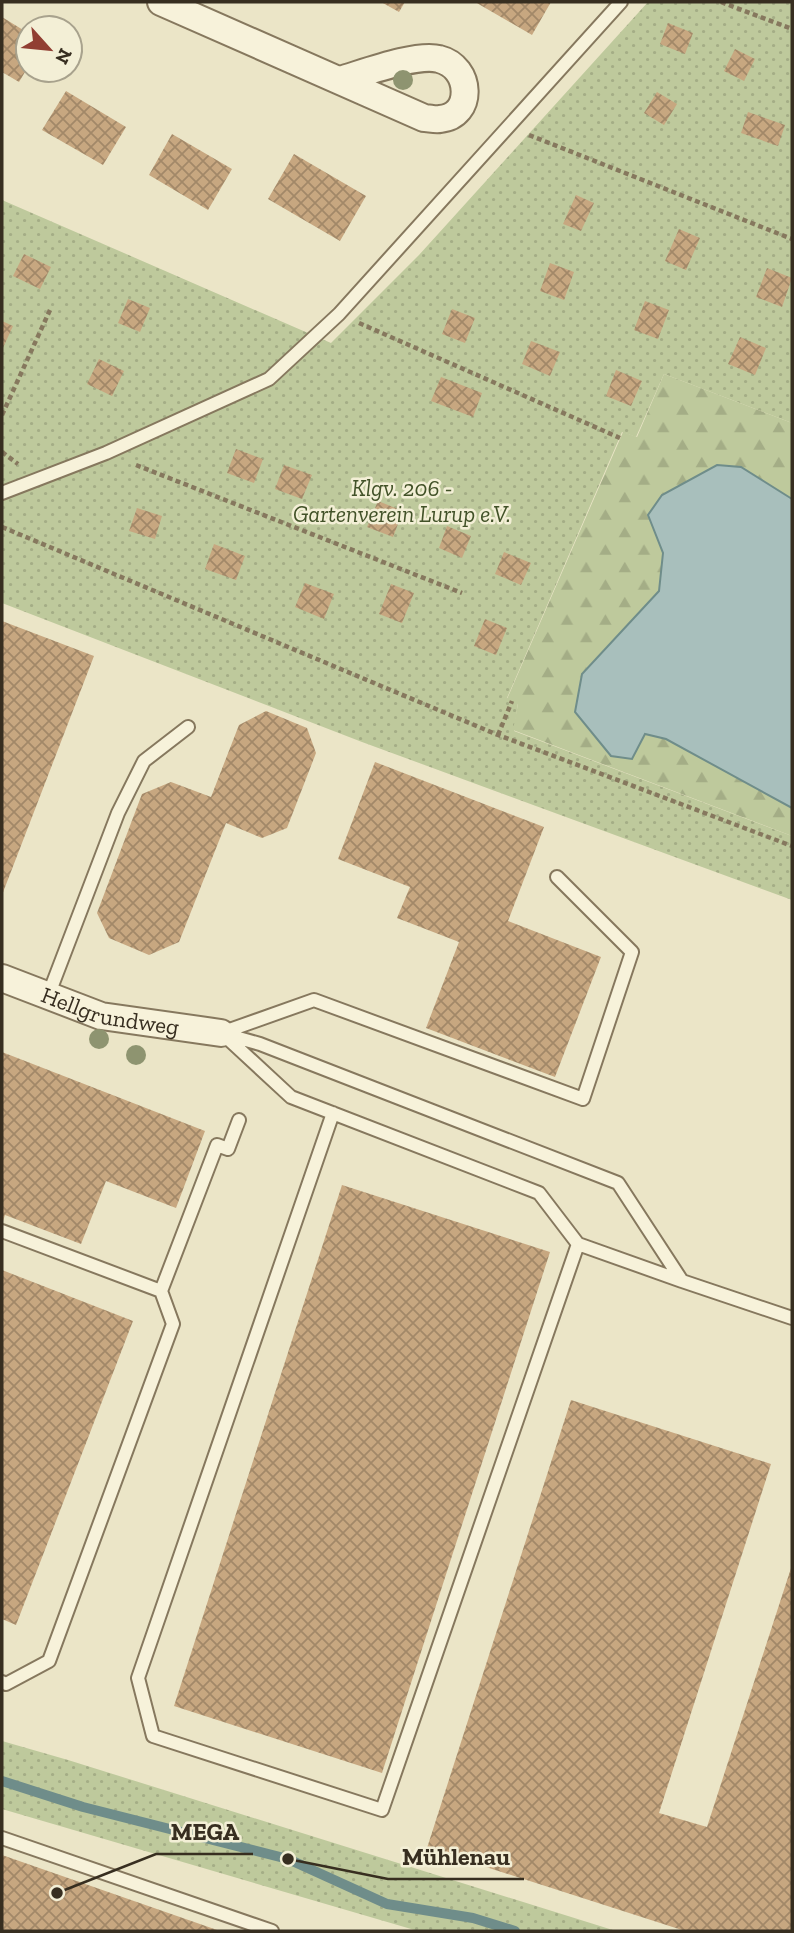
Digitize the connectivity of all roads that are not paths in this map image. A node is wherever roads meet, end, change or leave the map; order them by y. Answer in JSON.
{"nodes":[{"id":1,"x":161,"y":2,"type":"edge"},
{"id":2,"x":621,"y":2,"type":"edge"},
{"id":3,"x":340,"y":80,"type":"dead end"},
{"id":4,"x":2,"y":493,"type":"edge"},
{"id":5,"x":188,"y":727,"type":"dead end"},
{"id":6,"x":557,"y":877,"type":"dead end"},
{"id":7,"x":2,"y":978,"type":"edge"},
{"id":8,"x":48,"y":996,"type":"junction"},
{"id":9,"x":221,"y":1033,"type":"junction"},
{"id":10,"x":333,"y":1113,"type":"junction"},
{"id":11,"x":239,"y":1120,"type":"dead end"},
{"id":12,"x":2,"y":1231,"type":"edge"},
{"id":13,"x":578,"y":1244,"type":"junction"},
{"id":14,"x":682,"y":1281,"type":"junction"},
{"id":15,"x":161,"y":1291,"type":"junction"},
{"id":16,"x":792,"y":1318,"type":"edge"},
{"id":17,"x":2,"y":1682,"type":"edge"},
{"id":18,"x":2,"y":1838,"type":"edge"},
{"id":19,"x":272,"y":1931,"type":"edge"}],
"edges":[{"from":1,"to":3,"type":"street"},
{"from":2,"to":4,"type":"lane"},
{"from":5,"to":8,"type":"lane"},
{"from":6,"to":9,"type":"lane"},
{"from":7,"to":8,"type":"street","name":"Hellgrundweg"},
{"from":8,"to":9,"type":"street","name":"Hellgrundweg"},
{"from":9,"to":10,"type":"lane"},
{"from":9,"to":14,"type":"lane"},
{"from":10,"to":13,"type":"lane"},
{"from":10,"to":13,"type":"lane"},
{"from":11,"to":15,"type":"lane"},
{"from":12,"to":15,"type":"lane"},
{"from":13,"to":14,"type":"lane"},
{"from":14,"to":16,"type":"lane"},
{"from":15,"to":17,"type":"lane"},
{"from":18,"to":19,"type":"lane"}]}
